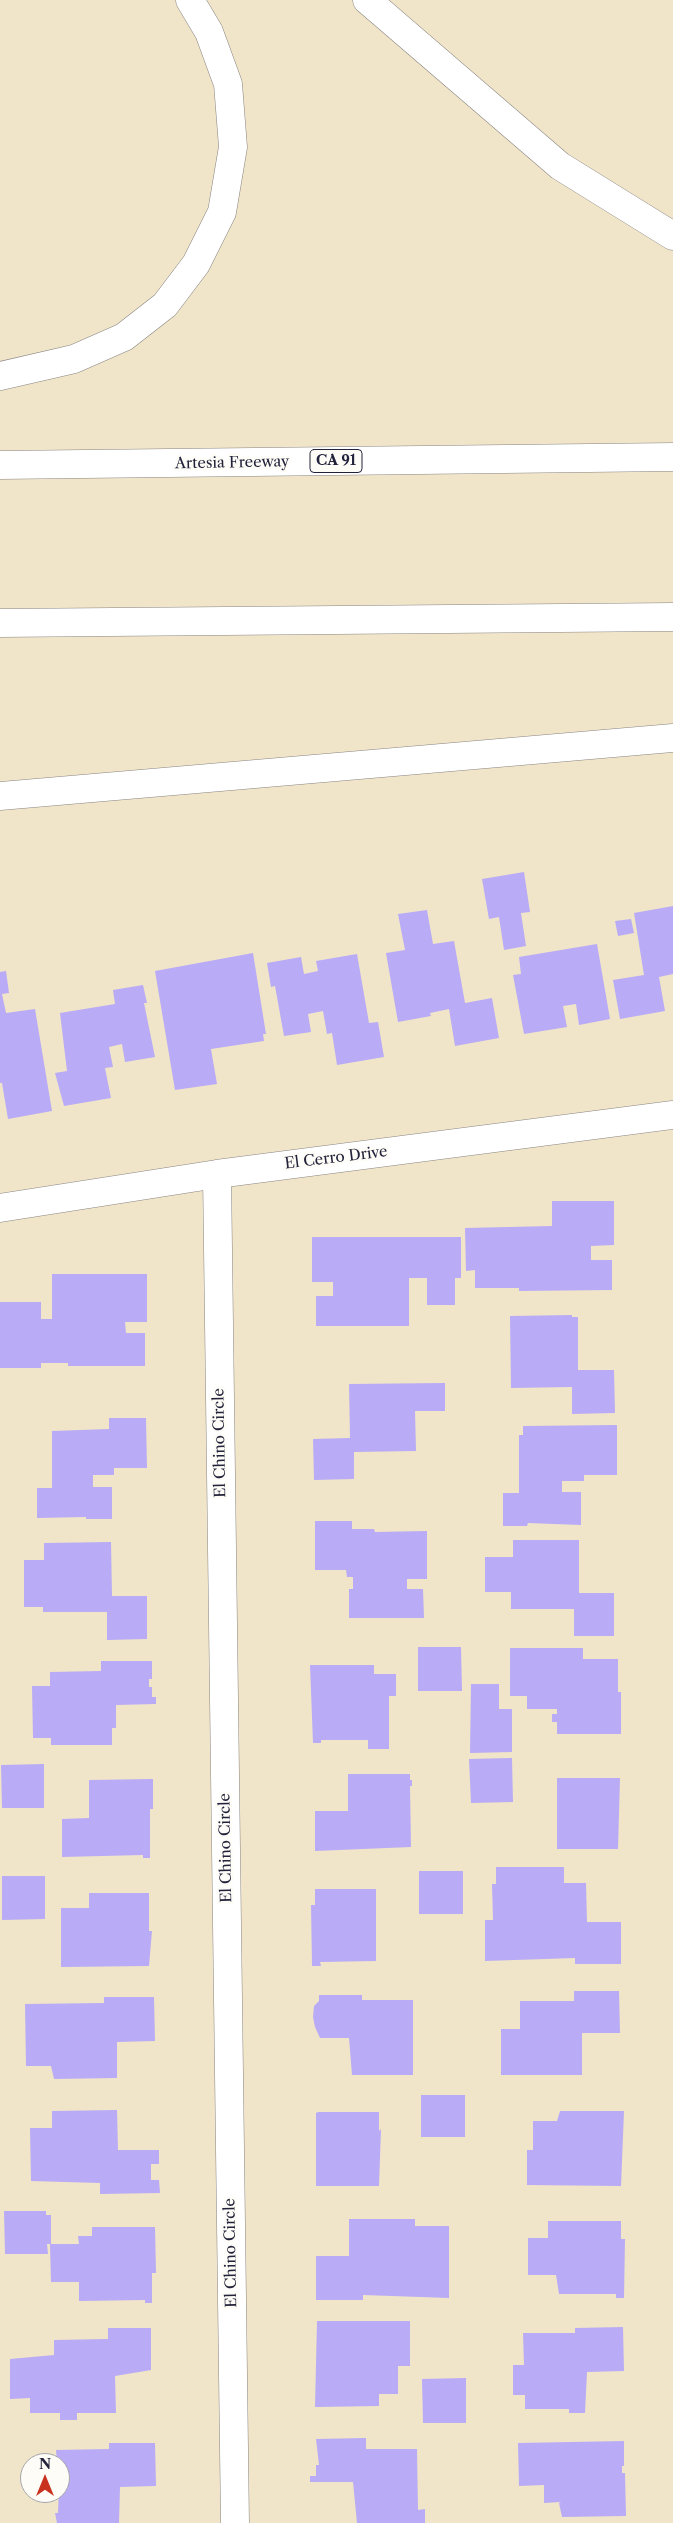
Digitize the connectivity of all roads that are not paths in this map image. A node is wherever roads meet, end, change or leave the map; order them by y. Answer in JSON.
{"nodes":[{"id":1,"x":190,"y":0,"type":"edge"},
{"id":2,"x":367,"y":0,"type":"edge"},
{"id":3,"x":673,"y":236,"type":"edge"},
{"id":4,"x":0,"y":376,"type":"edge"},
{"id":5,"x":673,"y":457,"type":"edge"},
{"id":6,"x":0,"y":465,"type":"edge"},
{"id":7,"x":673,"y":617,"type":"edge"},
{"id":8,"x":0,"y":623,"type":"edge"},
{"id":9,"x":673,"y":738,"type":"edge"},
{"id":10,"x":0,"y":796,"type":"edge"},
{"id":11,"x":673,"y":1115,"type":"edge"},
{"id":12,"x":217,"y":1174,"type":"junction"},
{"id":13,"x":0,"y":1208,"type":"edge"},
{"id":14,"x":235,"y":2523,"type":"edge"}],
"edges":[{"from":1,"to":4,"type":"main road"},
{"from":2,"to":3,"type":"main road"},
{"from":5,"to":6,"type":"main road","name":"Artesia Freeway","number":"CA 91"},
{"from":7,"to":8,"type":"main road"},
{"from":9,"to":10,"type":"main road"},
{"from":11,"to":12,"type":"main road","name":"El Cerro Drive"},
{"from":12,"to":13,"type":"main road","name":"El Cerro Drive"},
{"from":12,"to":14,"type":"main road","name":"El Chino Circle"}]}
